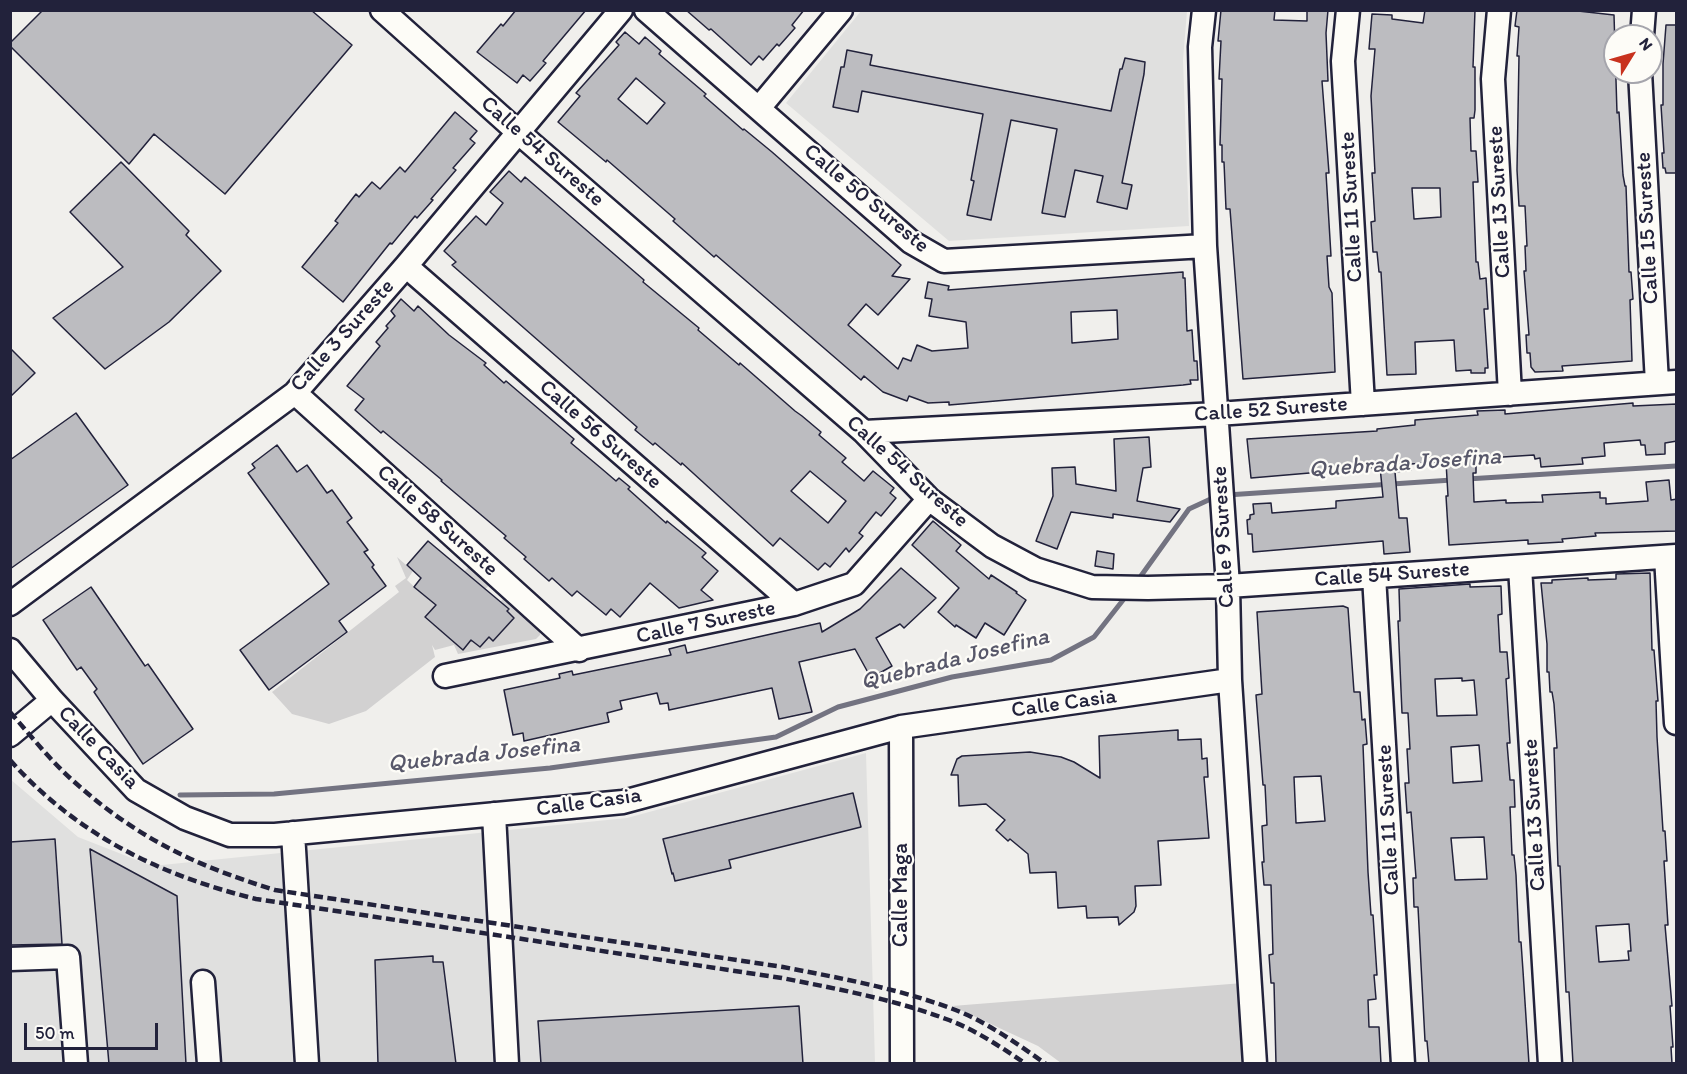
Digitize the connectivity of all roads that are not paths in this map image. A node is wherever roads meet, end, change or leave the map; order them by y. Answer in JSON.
{"nodes":[{"id":1,"x":382,"y":10,"type":"edge"},
{"id":2,"x":621,"y":10,"type":"edge"},
{"id":3,"x":646,"y":10,"type":"edge"},
{"id":4,"x":841,"y":10,"type":"edge"},
{"id":5,"x":1203,"y":10,"type":"edge"},
{"id":6,"x":1348,"y":10,"type":"edge"},
{"id":7,"x":1499,"y":10,"type":"edge"},
{"id":8,"x":1641,"y":84,"type":"edge"},
{"id":9,"x":759,"y":108,"type":"junction"},
{"id":10,"x":519,"y":133,"type":"junction"},
{"id":11,"x":1205,"y":246,"type":"junction"},
{"id":12,"x":406,"y":266,"type":"junction"},
{"id":13,"x":1667,"y":383,"type":"edge"},
{"id":14,"x":295,"y":393,"type":"junction"},
{"id":15,"x":1510,"y":394,"type":"junction"},
{"id":16,"x":1363,"y":404,"type":"junction"},
{"id":17,"x":1217,"y":414,"type":"junction"},
{"id":18,"x":864,"y":432,"type":"junction"},
{"id":19,"x":929,"y":499,"type":"junction"},
{"id":20,"x":1671,"y":556,"type":"edge"},
{"id":21,"x":1520,"y":567,"type":"junction"},
{"id":22,"x":1374,"y":576,"type":"junction"},
{"id":23,"x":1228,"y":586,"type":"junction"},
{"id":24,"x":10,"y":604,"type":"edge"},
{"id":25,"x":794,"y":604,"type":"junction"},
{"id":26,"x":10,"y":650,"type":"edge"},
{"id":27,"x":579,"y":650,"type":"junction"},
{"id":28,"x":445,"y":676,"type":"dead end"},
{"id":29,"x":1230,"y":680,"type":"junction"},
{"id":30,"x":52,"y":700,"type":"junction"},
{"id":31,"x":1677,"y":723,"type":"edge"},
{"id":32,"x":901,"y":727,"type":"junction"},
{"id":33,"x":10,"y":735,"type":"edge"},
{"id":34,"x":494,"y":814,"type":"junction"},
{"id":35,"x":293,"y":833,"type":"junction"},
{"id":36,"x":10,"y":959,"type":"edge"},
{"id":37,"x":203,"y":982,"type":"dead end"},
{"id":38,"x":76,"y":1064,"type":"edge"},
{"id":39,"x":209,"y":1064,"type":"edge"},
{"id":40,"x":307,"y":1064,"type":"edge"},
{"id":41,"x":507,"y":1064,"type":"edge"},
{"id":42,"x":902,"y":1064,"type":"edge"},
{"id":43,"x":1255,"y":1064,"type":"edge"},
{"id":44,"x":1403,"y":1064,"type":"edge"},
{"id":45,"x":1550,"y":1064,"type":"edge"}],
"edges":[{"from":1,"to":10,"type":"street","name":"Calle 54 Sureste"},
{"from":2,"to":10,"type":"street","name":"Calle 3 Sureste"},
{"from":3,"to":9,"type":"street","name":"Calle 50 Sureste"},
{"from":4,"to":9,"type":"street"},
{"from":5,"to":11,"type":"street","name":"Calle 9 Sureste"},
{"from":6,"to":16,"type":"street","name":"Calle 11 Sureste"},
{"from":7,"to":15,"type":"street","name":"Calle 13 Sureste"},
{"from":8,"to":13,"type":"street","name":"Calle 15 Sureste"},
{"from":9,"to":11,"type":"street","name":"Calle 50 Sureste"},
{"from":10,"to":12,"type":"street","name":"Calle 3 Sureste"},
{"from":10,"to":18,"type":"street","name":"Calle 54 Sureste"},
{"from":11,"to":17,"type":"street","name":"Calle 9 Sureste"},
{"from":12,"to":14,"type":"street","name":"Calle 3 Sureste"},
{"from":12,"to":25,"type":"street","name":"Calle 56 Sureste"},
{"from":13,"to":15,"type":"street","name":"Calle 52 Sureste"},
{"from":14,"to":24,"type":"street","name":"Calle 3 Sureste"},
{"from":14,"to":27,"type":"street","name":"Calle 58 Sureste"},
{"from":15,"to":16,"type":"street","name":"Calle 52 Sureste"},
{"from":16,"to":17,"type":"street","name":"Calle 52 Sureste"},
{"from":17,"to":18,"type":"street","name":"Calle 52 Sureste"},
{"from":17,"to":23,"type":"street","name":"Calle 9 Sureste"},
{"from":18,"to":19,"type":"street","name":"Calle 54 Sureste"},
{"from":19,"to":23,"type":"street","name":"Calle 54 Sureste"},
{"from":19,"to":25,"type":"street","name":"Calle 7 Sureste"},
{"from":20,"to":21,"type":"street","name":"Calle 54 Sureste"},
{"from":20,"to":31,"type":"street"},
{"from":21,"to":22,"type":"street","name":"Calle 54 Sureste"},
{"from":21,"to":45,"type":"street","name":"Calle 13 Sureste"},
{"from":22,"to":23,"type":"street","name":"Calle 54 Sureste"},
{"from":22,"to":44,"type":"street","name":"Calle 11 Sureste"},
{"from":23,"to":29,"type":"street","name":"Calle 9 Sureste"},
{"from":25,"to":27,"type":"street","name":"Calle 7 Sureste"},
{"from":26,"to":30,"type":"street","name":"Calle Casia"},
{"from":27,"to":28,"type":"street","name":"Calle 7 Sureste"},
{"from":29,"to":32,"type":"street","name":"Calle Casia"},
{"from":29,"to":43,"type":"street","name":"Calle 9 Sureste"},
{"from":30,"to":33,"type":"street"},
{"from":30,"to":35,"type":"street","name":"Calle Casia"},
{"from":32,"to":34,"type":"street","name":"Calle Casia"},
{"from":32,"to":42,"type":"street","name":"Calle Maga"},
{"from":34,"to":35,"type":"street","name":"Calle Casia"},
{"from":34,"to":41,"type":"street"},
{"from":35,"to":40,"type":"street"},
{"from":36,"to":38,"type":"street"},
{"from":37,"to":39,"type":"street"}]}
